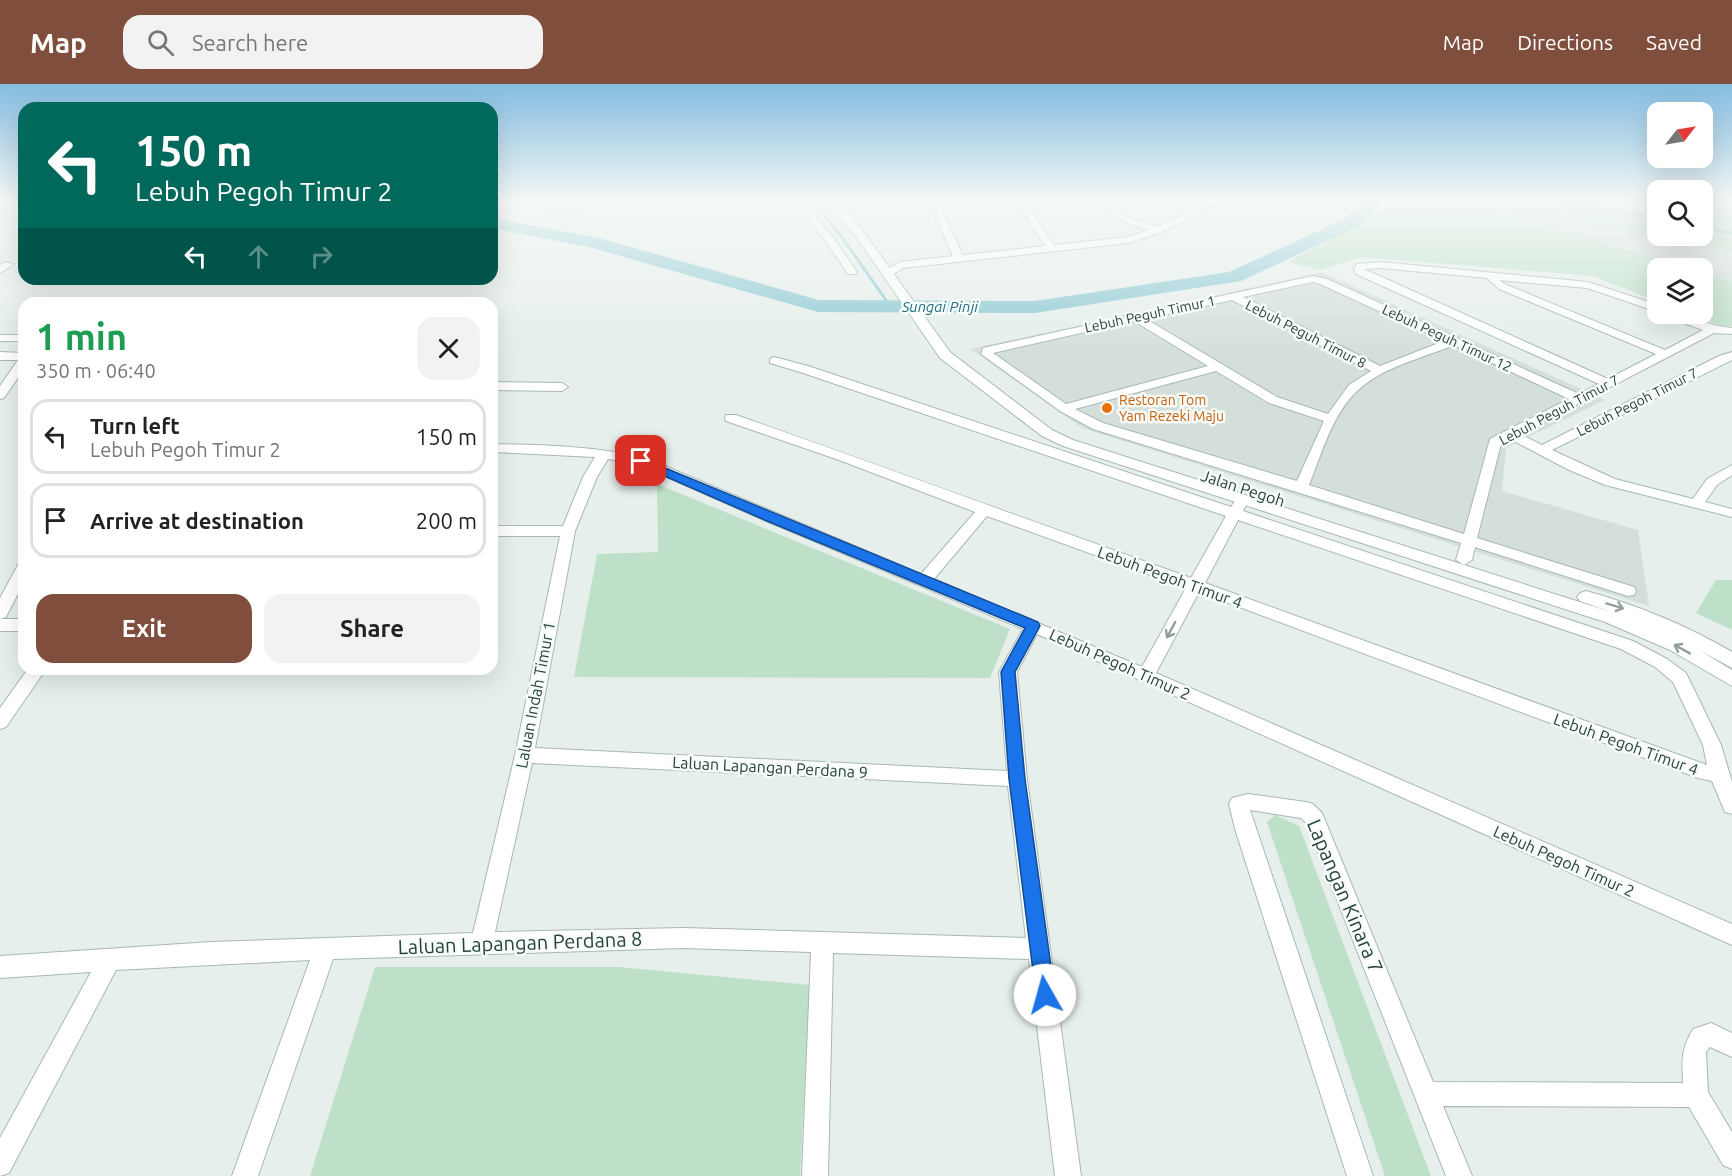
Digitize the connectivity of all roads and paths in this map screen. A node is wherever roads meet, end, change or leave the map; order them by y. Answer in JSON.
{"nodes":[{"id":1,"x":839,"y":252,"type":"edge"},
{"id":2,"x":873,"y":252,"type":"edge"},
{"id":3,"x":956,"y":252,"type":"edge"},
{"id":4,"x":1034,"y":252,"type":"edge"},
{"id":5,"x":879,"y":260,"type":"junction"},
{"id":6,"x":960,"y":260,"type":"junction"},
{"id":7,"x":900,"y":265,"type":"junction"},
{"id":8,"x":852,"y":272,"type":"dead end"},
{"id":9,"x":889,"y":274,"type":"junction"},
{"id":10,"x":1489,"y":276,"type":"junction"},
{"id":11,"x":1313,"y":279,"type":"joint"},
{"id":12,"x":1232,"y":296,"type":"junction"},
{"id":13,"x":1647,"y":305,"type":"edge"},
{"id":14,"x":1137,"y":318,"type":"junction"},
{"id":15,"x":1696,"y":324,"type":"edge"},
{"id":16,"x":1712,"y":330,"type":"junction"},
{"id":17,"x":1732,"y":331,"type":"edge"},
{"id":18,"x":0,"y":338,"type":"edge"},
{"id":19,"x":18,"y":338,"type":"edge"},
{"id":20,"x":1454,"y":342,"type":"junction"},
{"id":21,"x":939,"y":344,"type":"junction"},
{"id":22,"x":1666,"y":354,"type":"junction"},
{"id":23,"x":0,"y":356,"type":"edge"},
{"id":24,"x":1732,"y":356,"type":"edge"},
{"id":25,"x":18,"y":358,"type":"edge"},
{"id":26,"x":774,"y":361,"type":"dead end"},
{"id":27,"x":18,"y":367,"type":"edge"},
{"id":28,"x":1216,"y":367,"type":"junction"},
{"id":29,"x":1380,"y":371,"type":"junction"},
{"id":30,"x":1610,"y":384,"type":"junction"},
{"id":31,"x":498,"y":386,"type":"edge"},
{"id":32,"x":562,"y":387,"type":"dead end"},
{"id":33,"x":0,"y":395,"type":"edge"},
{"id":34,"x":1580,"y":399,"type":"junction"},
{"id":35,"x":1064,"y":408,"type":"junction"},
{"id":36,"x":730,"y":418,"type":"dead end"},
{"id":37,"x":1332,"y":419,"type":"junction"},
{"id":38,"x":1510,"y":434,"type":"junction"},
{"id":39,"x":498,"y":448,"type":"edge"},
{"id":40,"x":1542,"y":450,"type":"junction"},
{"id":41,"x":604,"y":454,"type":"junction"},
{"id":42,"x":1732,"y":469,"type":"edge"},
{"id":43,"x":1202,"y":475,"type":"junction"},
{"id":44,"x":1301,"y":487,"type":"junction"},
{"id":45,"x":1243,"y":499,"type":"junction"},
{"id":46,"x":1287,"y":502,"type":"junction"},
{"id":47,"x":1696,"y":505,"type":"junction"},
{"id":48,"x":984,"y":510,"type":"junction"},
{"id":49,"x":1732,"y":513,"type":"edge"},
{"id":50,"x":1234,"y":514,"type":"junction"},
{"id":51,"x":498,"y":531,"type":"edge"},
{"id":52,"x":567,"y":531,"type":"junction"},
{"id":53,"x":1471,"y":541,"type":"junction"},
{"id":54,"x":1424,"y":557,"type":"junction"},
{"id":55,"x":1464,"y":560,"type":"junction"},
{"id":56,"x":18,"y":578,"type":"edge"},
{"id":57,"x":924,"y":580,"type":"junction"},
{"id":58,"x":1195,"y":585,"type":"junction"},
{"id":59,"x":1510,"y":585,"type":"junction"},
{"id":60,"x":1628,"y":591,"type":"dead end"},
{"id":61,"x":0,"y":613,"type":"edge"},
{"id":62,"x":0,"y":626,"type":"edge"},
{"id":63,"x":18,"y":626,"type":"edge"},
{"id":64,"x":1033,"y":626,"type":"junction"},
{"id":65,"x":1732,"y":661,"type":"edge"},
{"id":66,"x":33,"y":675,"type":"edge"},
{"id":67,"x":1146,"y":676,"type":"junction"},
{"id":68,"x":1732,"y":679,"type":"edge"},
{"id":69,"x":2,"y":718,"type":"edge"},
{"id":70,"x":524,"y":755,"type":"junction"},
{"id":71,"x":1719,"y":774,"type":"junction"},
{"id":72,"x":1017,"y":779,"type":"junction"},
{"id":73,"x":1732,"y":807,"type":"edge"},
{"id":74,"x":1732,"y":936,"type":"edge"},
{"id":75,"x":822,"y":942,"type":"junction"},
{"id":76,"x":482,"y":943,"type":"junction"},
{"id":77,"x":325,"y":950,"type":"junction"},
{"id":78,"x":1040,"y":950,"type":"junction"},
{"id":79,"x":109,"y":960,"type":"junction"},
{"id":80,"x":0,"y":967,"type":"edge"},
{"id":81,"x":1732,"y":1045,"type":"edge"},
{"id":82,"x":1426,"y":1094,"type":"junction"},
{"id":83,"x":1696,"y":1095,"type":"junction"},
{"id":84,"x":1732,"y":1156,"type":"edge"},
{"id":85,"x":0,"y":1164,"type":"edge"},
{"id":86,"x":245,"y":1176,"type":"edge"},
{"id":87,"x":815,"y":1176,"type":"edge"},
{"id":88,"x":1068,"y":1176,"type":"edge"},
{"id":89,"x":1360,"y":1176,"type":"edge"},
{"id":90,"x":1459,"y":1176,"type":"edge"}],
"edges":[{"from":1,"to":8,"type":"street"},
{"from":2,"to":5,"type":"street","name":"Jalan Pegoh"},
{"from":3,"to":6,"type":"street"},
{"from":4,"to":6,"type":"street"},
{"from":5,"to":7,"type":"street"},
{"from":5,"to":9,"type":"street","name":"Jalan Pegoh"},
{"from":6,"to":7,"type":"street"},
{"from":7,"to":9,"type":"street"},
{"from":9,"to":21,"type":"street","name":"Jalan Pegoh"},
{"from":10,"to":13,"type":"street"},
{"from":10,"to":22,"type":"street"},
{"from":10,"to":30,"type":"street","name":"Lebuh Peguh Timur 12"},
{"from":11,"to":12,"type":"street","name":"Lebuh Peguh Timur 1"},
{"from":11,"to":20,"type":"street","name":"Lebuh Peguh Timur 12"},
{"from":12,"to":14,"type":"street","name":"Lebuh Peguh Timur 1"},
{"from":12,"to":29,"type":"street","name":"Lebuh Peguh Timur 8"},
{"from":14,"to":28,"type":"street"},
{"from":14,"to":35,"type":"street","name":"Lebuh Peguh Timur 1"},
{"from":15,"to":16,"type":"street"},
{"from":16,"to":17,"type":"street"},
{"from":16,"to":22,"type":"street","name":"Lebuh Peguh Timur 7"},
{"from":18,"to":19,"type":"street"},
{"from":20,"to":29,"type":"street"},
{"from":20,"to":34,"type":"street","name":"Lebuh Peguh Timur 12"},
{"from":21,"to":43,"type":"street","name":"Jalan Pegoh"},
{"from":21,"to":45,"type":"street"},
{"from":22,"to":30,"type":"street","name":"Lebuh Peguh Timur 7"},
{"from":23,"to":25,"type":"street"},
{"from":24,"to":40,"type":"street","name":"Lebuh Pegoh Timur 7"},
{"from":26,"to":50,"type":"street","name":"Lebuh Pegoh Timur 4"},
{"from":27,"to":33,"type":"street"},
{"from":28,"to":35,"type":"street"},
{"from":28,"to":37,"type":"street"},
{"from":29,"to":37,"type":"street"},
{"from":30,"to":34,"type":"street","name":"Lebuh Peguh Timur 7"},
{"from":31,"to":32,"type":"street"},
{"from":34,"to":38,"type":"street","name":"Lebuh Peguh Timur 7"},
{"from":35,"to":44,"type":"street"},
{"from":36,"to":48,"type":"street","name":"Lebuh Pegoh Timur 4"},
{"from":37,"to":44,"type":"street"},
{"from":38,"to":40,"type":"street"},
{"from":38,"to":53,"type":"street","name":"Lebuh Peguh Timur 7"},
{"from":39,"to":41,"type":"street","name":"Lebuh Pegoh Timur 2"},
{"from":40,"to":47,"type":"street"},
{"from":41,"to":52,"type":"street","name":"Laluan Indah Timur 1"},
{"from":41,"to":57,"type":"street","name":"Lebuh Pegoh Timur 2"},
{"from":42,"to":47,"type":"street"},
{"from":43,"to":45,"type":"street"},
{"from":43,"to":46,"type":"street","name":"Jalan Pegoh"},
{"from":44,"to":53,"type":"street"},
{"from":45,"to":46,"type":"street"},
{"from":45,"to":50,"type":"street"},
{"from":45,"to":54,"type":"street"},
{"from":46,"to":55,"type":"street","name":"Jalan Pegoh"},
{"from":47,"to":49,"type":"street"},
{"from":48,"to":57,"type":"street"},
{"from":48,"to":58,"type":"street","name":"Lebuh Pegoh Timur 4"},
{"from":50,"to":58,"type":"street"},
{"from":50,"to":71,"type":"street","name":"Lebuh Pegoh Timur 4"},
{"from":51,"to":52,"type":"street"},
{"from":52,"to":70,"type":"street","name":"Laluan Indah Timur 1"},
{"from":53,"to":55,"type":"street","name":"Lebuh Peguh Timur 7"},
{"from":53,"to":60,"type":"street"},
{"from":54,"to":55,"type":"street"},
{"from":54,"to":59,"type":"street"},
{"from":55,"to":59,"type":"street"},
{"from":55,"to":65,"type":"street","name":"Jalan Pegoh","one_way":true},
{"from":56,"to":61,"type":"street"},
{"from":57,"to":64,"type":"street","name":"Lebuh Pegoh Timur 2"},
{"from":58,"to":67,"type":"street","one_way":true},
{"from":58,"to":71,"type":"street","name":"Lebuh Pegoh Timur 4"},
{"from":68,"to":59,"type":"street","one_way":true},
{"from":62,"to":63,"type":"street"},
{"from":64,"to":67,"type":"street","name":"Lebuh Pegoh Timur 2"},
{"from":64,"to":72,"type":"street"},
{"from":66,"to":69,"type":"street"},
{"from":67,"to":74,"type":"street","name":"Lebuh Pegoh Timur 2"},
{"from":70,"to":72,"type":"street","name":"Laluan Lapangan Perdana 9"},
{"from":70,"to":76,"type":"street","name":"Laluan Indah Timur 1"},
{"from":71,"to":73,"type":"street"},
{"from":72,"to":78,"type":"street"},
{"from":75,"to":76,"type":"street","name":"Laluan Lapangan Perdana 8"},
{"from":75,"to":78,"type":"street","name":"Laluan Lapangan Perdana 8"},
{"from":75,"to":87,"type":"street"},
{"from":76,"to":77,"type":"street","name":"Laluan Lapangan Perdana 8"},
{"from":77,"to":79,"type":"street","name":"Laluan Lapangan Perdana 8"},
{"from":77,"to":86,"type":"street"},
{"from":78,"to":88,"type":"street"},
{"from":79,"to":80,"type":"street","name":"Laluan Lapangan Perdana 8"},
{"from":79,"to":85,"type":"street"},
{"from":81,"to":83,"type":"street"},
{"from":82,"to":83,"type":"street"},
{"from":82,"to":89,"type":"street","name":"Lapangan Kinara 7"},
{"from":82,"to":90,"type":"street","name":"Lapangan Kinara 7"},
{"from":83,"to":84,"type":"street"}]}
